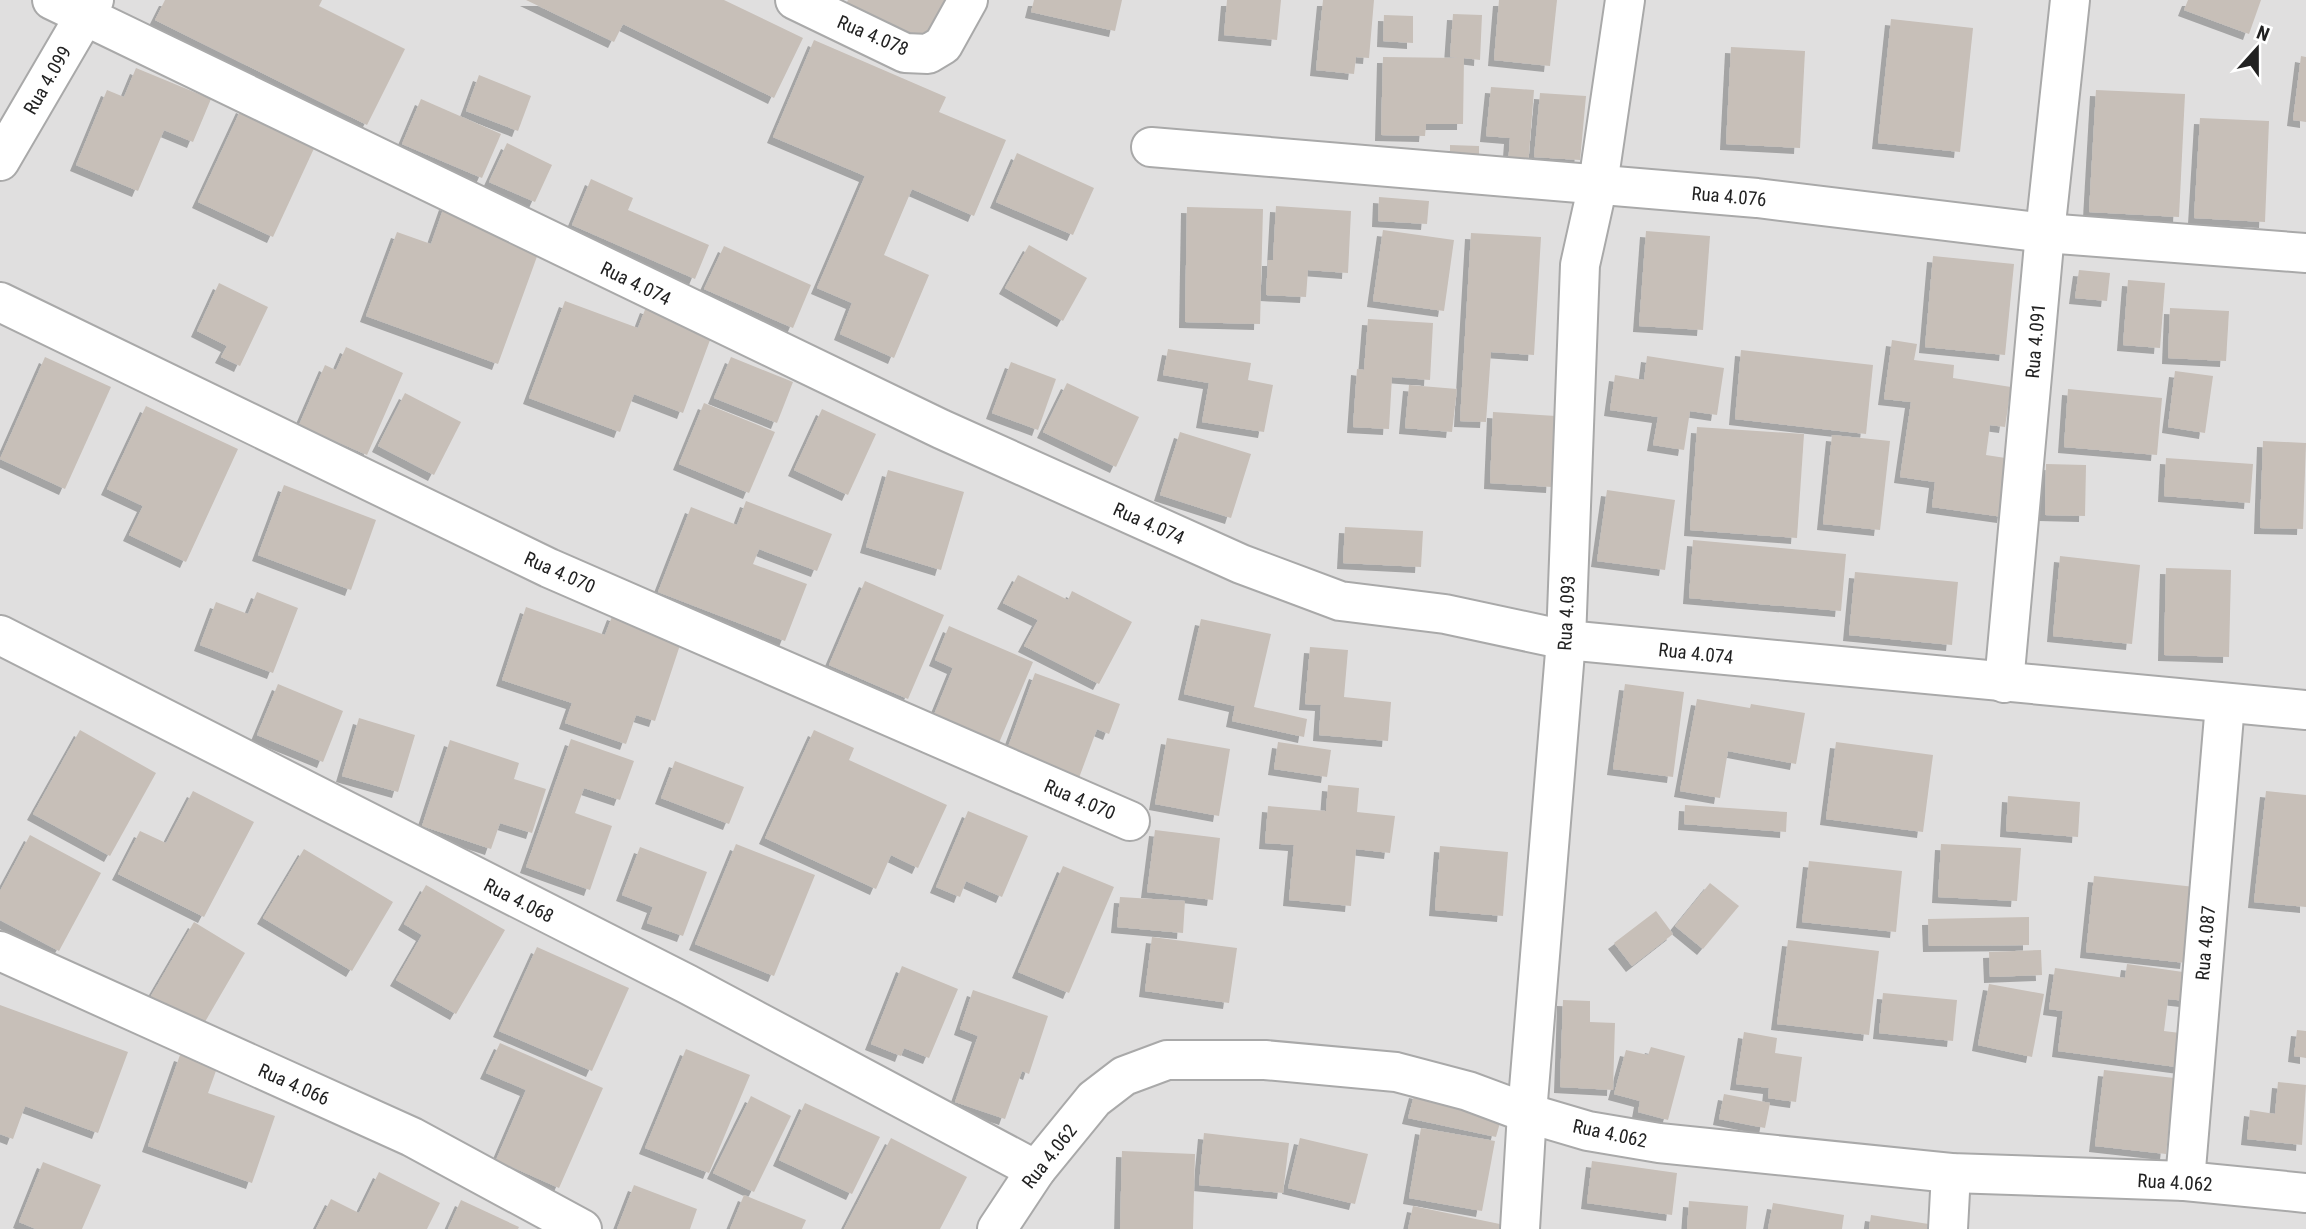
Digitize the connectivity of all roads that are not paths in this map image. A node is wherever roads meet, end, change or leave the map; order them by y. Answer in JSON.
{"nodes":[{"id":1,"x":795,"y":0,"type":"edge"},
{"id":2,"x":968,"y":0,"type":"edge"},
{"id":3,"x":1625,"y":0,"type":"edge"},
{"id":4,"x":2070,"y":0,"type":"edge"},
{"id":5,"x":77,"y":6,"type":"edge"},
{"id":6,"x":1151,"y":148,"type":"dead end"},
{"id":7,"x":0,"y":161,"type":"edge"},
{"id":8,"x":1598,"y":184,"type":"junction"},
{"id":9,"x":2045,"y":233,"type":"junction"},
{"id":10,"x":2306,"y":253,"type":"edge"},
{"id":11,"x":0,"y":302,"type":"edge"},
{"id":12,"x":0,"y":635,"type":"edge"},
{"id":13,"x":1566,"y":640,"type":"junction"},
{"id":14,"x":2004,"y":683,"type":"junction"},
{"id":15,"x":2225,"y":704,"type":"junction"},
{"id":16,"x":2306,"y":710,"type":"edge"},
{"id":17,"x":1130,"y":821,"type":"dead end"},
{"id":18,"x":0,"y":951,"type":"edge"},
{"id":19,"x":1527,"y":1113,"type":"junction"},
{"id":20,"x":1035,"y":1170,"type":"junction"},
{"id":21,"x":1951,"y":1173,"type":"junction"},
{"id":22,"x":2185,"y":1181,"type":"junction"},
{"id":23,"x":2306,"y":1193,"type":"edge"},
{"id":24,"x":582,"y":1229,"type":"edge"},
{"id":25,"x":997,"y":1229,"type":"edge"},
{"id":26,"x":1520,"y":1229,"type":"edge"},
{"id":27,"x":1948,"y":1229,"type":"edge"}],
"edges":[{"from":1,"to":2,"type":"street","name":"Rua 4.078"},
{"from":3,"to":8,"type":"street","name":"Rua 4.093"},
{"from":4,"to":9,"type":"street","name":"Rua 4.091"},
{"from":5,"to":7,"type":"street","name":"Rua 4.099"},
{"from":5,"to":13,"type":"street","name":"Rua 4.074"},
{"from":6,"to":8,"type":"street","name":"Rua 4.076"},
{"from":8,"to":9,"type":"street","name":"Rua 4.076"},
{"from":8,"to":13,"type":"street","name":"Rua 4.093"},
{"from":9,"to":10,"type":"street","name":"Rua 4.076"},
{"from":9,"to":14,"type":"street","name":"Rua 4.091"},
{"from":11,"to":17,"type":"street","name":"Rua 4.070"},
{"from":12,"to":20,"type":"street","name":"Rua 4.068"},
{"from":13,"to":14,"type":"street","name":"Rua 4.074"},
{"from":13,"to":19,"type":"street","name":"Rua 4.093"},
{"from":14,"to":15,"type":"street","name":"Rua 4.074"},
{"from":15,"to":16,"type":"street","name":"Rua 4.074"},
{"from":15,"to":22,"type":"street","name":"Rua 4.087"},
{"from":18,"to":24,"type":"street","name":"Rua 4.066"},
{"from":19,"to":20,"type":"street","name":"Rua 4.062"},
{"from":19,"to":21,"type":"street","name":"Rua 4.062"},
{"from":19,"to":26,"type":"street","name":"Rua 4.093"},
{"from":20,"to":25,"type":"street","name":"Rua 4.062"},
{"from":21,"to":22,"type":"street","name":"Rua 4.062"},
{"from":21,"to":27,"type":"street"},
{"from":22,"to":23,"type":"street","name":"Rua 4.062"}]}
